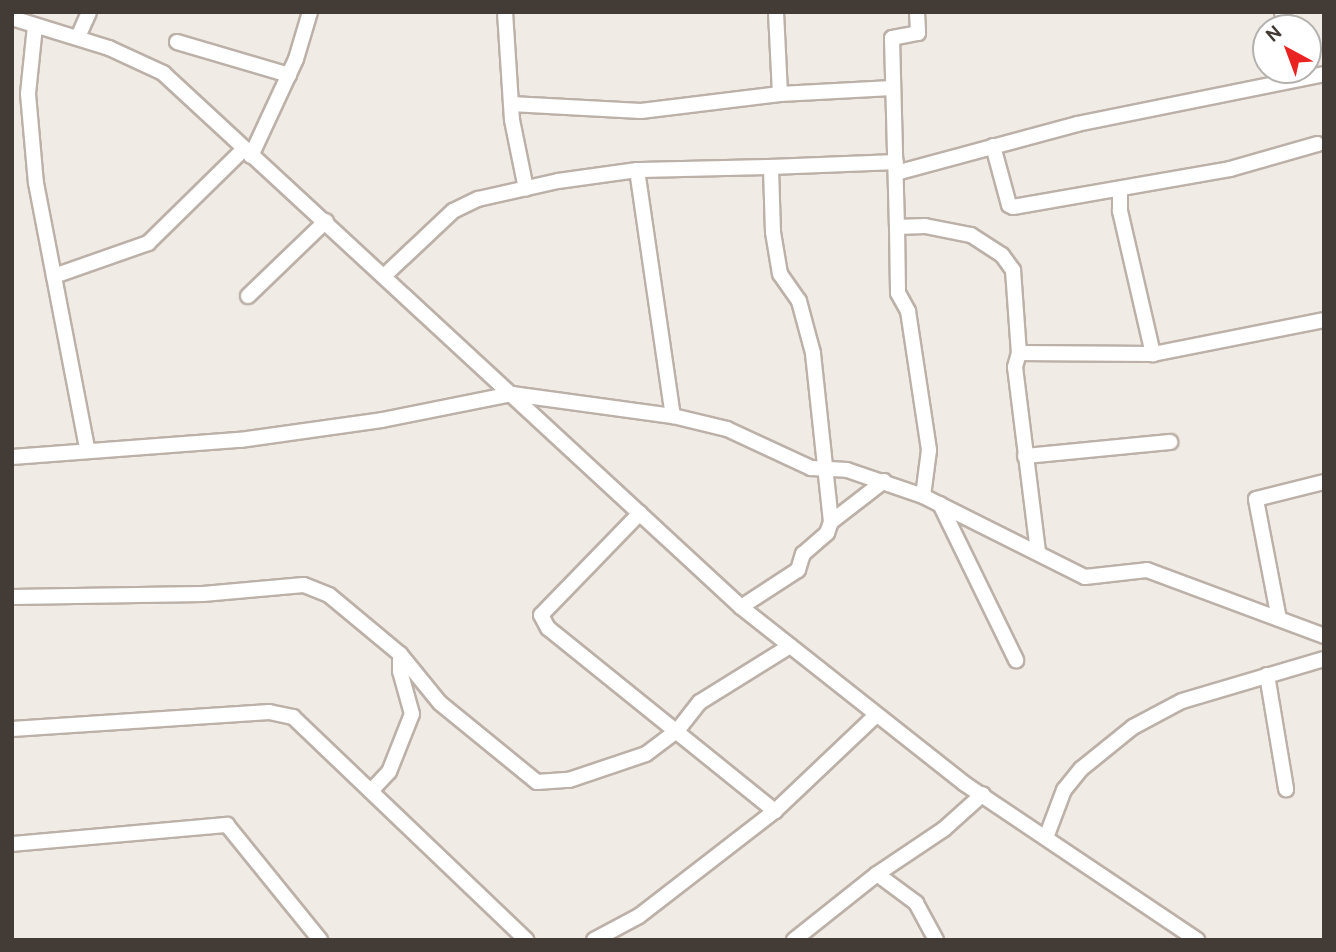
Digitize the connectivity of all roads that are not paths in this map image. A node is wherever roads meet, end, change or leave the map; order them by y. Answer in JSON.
{"nodes":[{"id":1,"x":89,"y":12,"type":"edge"},
{"id":2,"x":310,"y":12,"type":"edge"},
{"id":3,"x":505,"y":12,"type":"edge"},
{"id":4,"x":776,"y":12,"type":"edge"},
{"id":5,"x":916,"y":12,"type":"edge"},
{"id":6,"x":12,"y":18,"type":"edge"},
{"id":7,"x":34,"y":26,"type":"junction"},
{"id":8,"x":78,"y":37,"type":"junction"},
{"id":9,"x":177,"y":42,"type":"dead end"},
{"id":10,"x":289,"y":75,"type":"junction"},
{"id":11,"x":1256,"y":84,"type":"edge"},
{"id":12,"x":892,"y":88,"type":"junction"},
{"id":13,"x":780,"y":94,"type":"junction"},
{"id":14,"x":511,"y":104,"type":"junction"},
{"id":15,"x":1318,"y":144,"type":"dead end"},
{"id":16,"x":993,"y":146,"type":"junction"},
{"id":17,"x":248,"y":152,"type":"junction"},
{"id":18,"x":771,"y":167,"type":"junction"},
{"id":19,"x":896,"y":168,"type":"junction"},
{"id":20,"x":637,"y":170,"type":"junction"},
{"id":21,"x":1120,"y":188,"type":"junction"},
{"id":22,"x":526,"y":189,"type":"junction"},
{"id":23,"x":326,"y":221,"type":"junction"},
{"id":24,"x":897,"y":227,"type":"junction"},
{"id":25,"x":54,"y":276,"type":"junction"},
{"id":26,"x":384,"y":276,"type":"junction"},
{"id":27,"x":248,"y":296,"type":"dead end"},
{"id":28,"x":1324,"y":320,"type":"edge"},
{"id":29,"x":1018,"y":353,"type":"junction"},
{"id":30,"x":1153,"y":354,"type":"junction"},
{"id":31,"x":512,"y":394,"type":"junction"},
{"id":32,"x":673,"y":416,"type":"junction"},
{"id":33,"x":1170,"y":442,"type":"dead end"},
{"id":34,"x":87,"y":449,"type":"junction"},
{"id":35,"x":1025,"y":456,"type":"junction"},
{"id":36,"x":12,"y":457,"type":"edge"},
{"id":37,"x":824,"y":471,"type":"junction"},
{"id":38,"x":884,"y":481,"type":"junction"},
{"id":39,"x":1324,"y":482,"type":"edge"},
{"id":40,"x":923,"y":496,"type":"junction"},
{"id":41,"x":939,"y":504,"type":"junction"},
{"id":42,"x":640,"y":513,"type":"junction"},
{"id":43,"x":831,"y":522,"type":"junction"},
{"id":44,"x":1038,"y":552,"type":"junction"},
{"id":45,"x":12,"y":597,"type":"edge"},
{"id":46,"x":741,"y":607,"type":"junction"},
{"id":47,"x":1279,"y":619,"type":"junction"},
{"id":48,"x":1324,"y":636,"type":"edge"},
{"id":49,"x":790,"y":646,"type":"junction"},
{"id":50,"x":400,"y":654,"type":"junction"},
{"id":51,"x":1324,"y":659,"type":"edge"},
{"id":52,"x":1016,"y":660,"type":"dead end"},
{"id":53,"x":1267,"y":675,"type":"junction"},
{"id":54,"x":876,"y":715,"type":"junction"},
{"id":55,"x":12,"y":729,"type":"edge"},
{"id":56,"x":677,"y":732,"type":"junction"},
{"id":57,"x":1286,"y":789,"type":"dead end"},
{"id":58,"x":371,"y":791,"type":"junction"},
{"id":59,"x":983,"y":794,"type":"junction"},
{"id":60,"x":775,"y":811,"type":"junction"},
{"id":61,"x":1047,"y":835,"type":"junction"},
{"id":62,"x":12,"y":844,"type":"edge"},
{"id":63,"x":877,"y":874,"type":"junction"},
{"id":64,"x":320,"y":940,"type":"edge"},
{"id":65,"x":526,"y":940,"type":"edge"},
{"id":66,"x":594,"y":940,"type":"edge"},
{"id":67,"x":794,"y":940,"type":"edge"},
{"id":68,"x":936,"y":940,"type":"edge"},
{"id":69,"x":1198,"y":940,"type":"edge"}],
"edges":[{"from":1,"to":8,"type":"street"},
{"from":2,"to":10,"type":"street"},
{"from":3,"to":14,"type":"street"},
{"from":4,"to":13,"type":"street"},
{"from":5,"to":12,"type":"street"},
{"from":6,"to":7,"type":"street"},
{"from":7,"to":8,"type":"street"},
{"from":7,"to":25,"type":"street"},
{"from":8,"to":17,"type":"street"},
{"from":9,"to":10,"type":"street"},
{"from":10,"to":17,"type":"street"},
{"from":11,"to":16,"type":"street"},
{"from":12,"to":13,"type":"street"},
{"from":12,"to":19,"type":"street"},
{"from":13,"to":14,"type":"street"},
{"from":14,"to":22,"type":"street"},
{"from":15,"to":21,"type":"street"},
{"from":16,"to":19,"type":"street"},
{"from":16,"to":21,"type":"street"},
{"from":17,"to":23,"type":"street"},
{"from":17,"to":25,"type":"street"},
{"from":18,"to":19,"type":"street"},
{"from":18,"to":20,"type":"street"},
{"from":18,"to":37,"type":"street"},
{"from":19,"to":24,"type":"street"},
{"from":20,"to":22,"type":"street"},
{"from":20,"to":32,"type":"street"},
{"from":21,"to":30,"type":"street"},
{"from":22,"to":26,"type":"street"},
{"from":23,"to":26,"type":"street"},
{"from":23,"to":27,"type":"street"},
{"from":24,"to":29,"type":"street"},
{"from":24,"to":40,"type":"street"},
{"from":25,"to":34,"type":"street"},
{"from":26,"to":31,"type":"street"},
{"from":28,"to":30,"type":"street"},
{"from":29,"to":30,"type":"street"},
{"from":29,"to":35,"type":"street"},
{"from":31,"to":32,"type":"street"},
{"from":31,"to":34,"type":"street"},
{"from":31,"to":42,"type":"street"},
{"from":32,"to":37,"type":"street"},
{"from":33,"to":35,"type":"street"},
{"from":34,"to":36,"type":"street"},
{"from":35,"to":44,"type":"street"},
{"from":37,"to":38,"type":"street"},
{"from":37,"to":43,"type":"street"},
{"from":38,"to":40,"type":"street"},
{"from":38,"to":43,"type":"street"},
{"from":39,"to":47,"type":"street"},
{"from":40,"to":41,"type":"street"},
{"from":41,"to":44,"type":"street"},
{"from":41,"to":52,"type":"street"},
{"from":42,"to":46,"type":"street"},
{"from":42,"to":56,"type":"street"},
{"from":43,"to":46,"type":"street"},
{"from":44,"to":47,"type":"street"},
{"from":45,"to":50,"type":"street"},
{"from":46,"to":49,"type":"street"},
{"from":47,"to":48,"type":"street"},
{"from":49,"to":54,"type":"street"},
{"from":49,"to":56,"type":"street"},
{"from":50,"to":56,"type":"street"},
{"from":50,"to":58,"type":"street"},
{"from":51,"to":53,"type":"street"},
{"from":53,"to":57,"type":"street"},
{"from":53,"to":61,"type":"street"},
{"from":54,"to":59,"type":"street"},
{"from":54,"to":60,"type":"street"},
{"from":55,"to":58,"type":"street"},
{"from":56,"to":60,"type":"street"},
{"from":58,"to":65,"type":"street"},
{"from":59,"to":61,"type":"street"},
{"from":59,"to":63,"type":"street"},
{"from":60,"to":66,"type":"street"},
{"from":61,"to":69,"type":"street"},
{"from":62,"to":64,"type":"street"},
{"from":63,"to":67,"type":"street"},
{"from":63,"to":68,"type":"street"}]}
